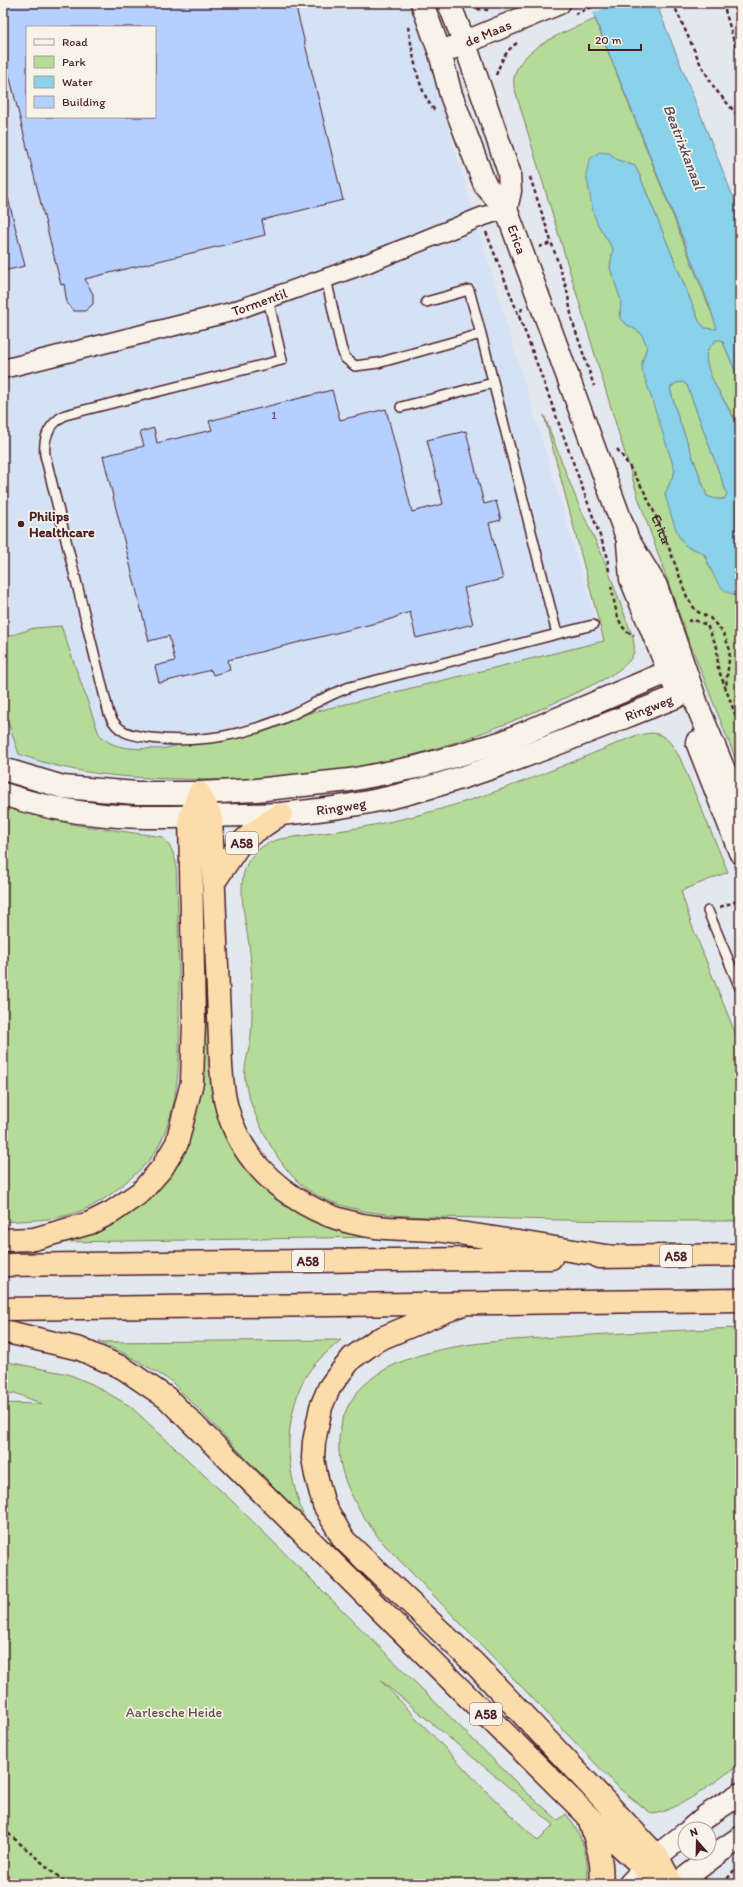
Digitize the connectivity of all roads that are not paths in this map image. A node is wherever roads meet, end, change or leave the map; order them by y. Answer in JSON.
{"nodes":[{"id":1,"x":422,"y":3,"type":"edge"},
{"id":2,"x":449,"y":3,"type":"edge"},
{"id":3,"x":560,"y":8,"type":"edge"},
{"id":4,"x":466,"y":44,"type":"junction"},
{"id":5,"x":440,"y":53,"type":"junction"},
{"id":6,"x":506,"y":209,"type":"junction"},
{"id":7,"x":326,"y":278,"type":"junction"},
{"id":8,"x":268,"y":299,"type":"junction"},
{"id":9,"x":426,"y":302,"type":"dead end"},
{"id":10,"x":481,"y":334,"type":"junction"},
{"id":11,"x":3,"y":369,"type":"edge"},
{"id":12,"x":493,"y":383,"type":"junction"},
{"id":13,"x":401,"y":407,"type":"dead end"},
{"id":14,"x":593,"y":625,"type":"dead end"},
{"id":15,"x":557,"y":634,"type":"junction"},
{"id":16,"x":679,"y":682,"type":"junction"},
{"id":17,"x":3,"y":769,"type":"edge"},
{"id":18,"x":200,"y":793,"type":"junction"},
{"id":19,"x":3,"y":794,"type":"edge"},
{"id":20,"x":740,"y":808,"type":"edge"},
{"id":21,"x":281,"y":814,"type":"junction"},
{"id":22,"x":211,"y":816,"type":"junction"},
{"id":23,"x":190,"y":817,"type":"junction"},
{"id":24,"x":740,"y":852,"type":"edge"},
{"id":25,"x":214,"y":882,"type":"junction"},
{"id":26,"x":708,"y":911,"type":"road end"},
{"id":27,"x":740,"y":988,"type":"edge"},
{"id":28,"x":3,"y":1240,"type":"edge"},
{"id":29,"x":740,"y":1255,"type":"edge"},
{"id":30,"x":613,"y":1257,"type":"junction"},
{"id":31,"x":3,"y":1265,"type":"edge"},
{"id":32,"x":740,"y":1300,"type":"edge"},
{"id":33,"x":463,"y":1304,"type":"junction"},
{"id":34,"x":3,"y":1309,"type":"edge"},
{"id":35,"x":3,"y":1331,"type":"edge"},
{"id":36,"x":740,"y":1794,"type":"edge"},
{"id":37,"x":587,"y":1814,"type":"junction"},
{"id":38,"x":700,"y":1821,"type":"edge"},
{"id":39,"x":740,"y":1838,"type":"edge"},
{"id":40,"x":677,"y":1841,"type":"edge"},
{"id":41,"x":651,"y":1863,"type":"junction"},
{"id":42,"x":601,"y":1884,"type":"edge"},
{"id":43,"x":630,"y":1884,"type":"edge"},
{"id":44,"x":671,"y":1884,"type":"edge"},
{"id":45,"x":677,"y":1884,"type":"edge"}],
"edges":[{"from":1,"to":5,"type":"main road","name":"Erica"},
{"from":2,"to":4,"type":"main road","name":"Erica"},
{"from":3,"to":4,"type":"main road","name":"de Maas"},
{"from":4,"to":5,"type":"main road","name":"de Maas"},
{"from":4,"to":6,"type":"main road","name":"Erica"},
{"from":5,"to":6,"type":"main road","name":"Erica"},
{"from":6,"to":7,"type":"street","name":"Tormentil"},
{"from":6,"to":16,"type":"main road","name":"Erica"},
{"from":7,"to":8,"type":"street","name":"Tormentil"},
{"from":7,"to":10,"type":"lane"},
{"from":8,"to":11,"type":"street","name":"Tormentil"},
{"from":8,"to":15,"type":"lane"},
{"from":9,"to":10,"type":"lane"},
{"from":10,"to":12,"type":"lane"},
{"from":12,"to":13,"type":"lane"},
{"from":12,"to":15,"type":"lane"},
{"from":14,"to":15,"type":"lane"},
{"from":16,"to":18,"type":"main road","name":"Ringweg"},
{"from":16,"to":20,"type":"main road","name":"Erica"},
{"from":16,"to":21,"type":"main road","name":"Ringweg"},
{"from":16,"to":24,"type":"main road","name":"Erica"},
{"from":17,"to":18,"type":"main road","name":"Ringweg"},
{"from":18,"to":22,"type":"highway","number":"A58"},
{"from":18,"to":23,"type":"highway"},
{"from":19,"to":23,"type":"main road","name":"Ringweg"},
{"from":21,"to":22,"type":"main road","name":"Ringweg"},
{"from":21,"to":25,"type":"highway","number":"A58"},
{"from":22,"to":23,"type":"main road","name":"Ringweg"},
{"from":22,"to":25,"type":"highway","number":"A58"},
{"from":23,"to":28,"type":"highway"},
{"from":25,"to":30,"type":"highway","number":"A58"},
{"from":26,"to":27,"type":"lane"},
{"from":29,"to":30,"type":"highway","number":"A58"},
{"from":30,"to":31,"type":"highway","number":"A58"},
{"from":32,"to":33,"type":"highway","number":"A58"},
{"from":33,"to":34,"type":"highway","number":"A58"},
{"from":33,"to":41,"type":"highway","number":"A58"},
{"from":35,"to":37,"type":"highway","number":"A58"},
{"from":36,"to":38,"type":"main road"},
{"from":37,"to":41,"type":"highway","number":"A58"},
{"from":37,"to":42,"type":"highway","number":"A58"},
{"from":39,"to":45,"type":"main road"},
{"from":40,"to":41,"type":"main road"},
{"from":41,"to":43,"type":"main road"},
{"from":41,"to":44,"type":"highway"}]}
